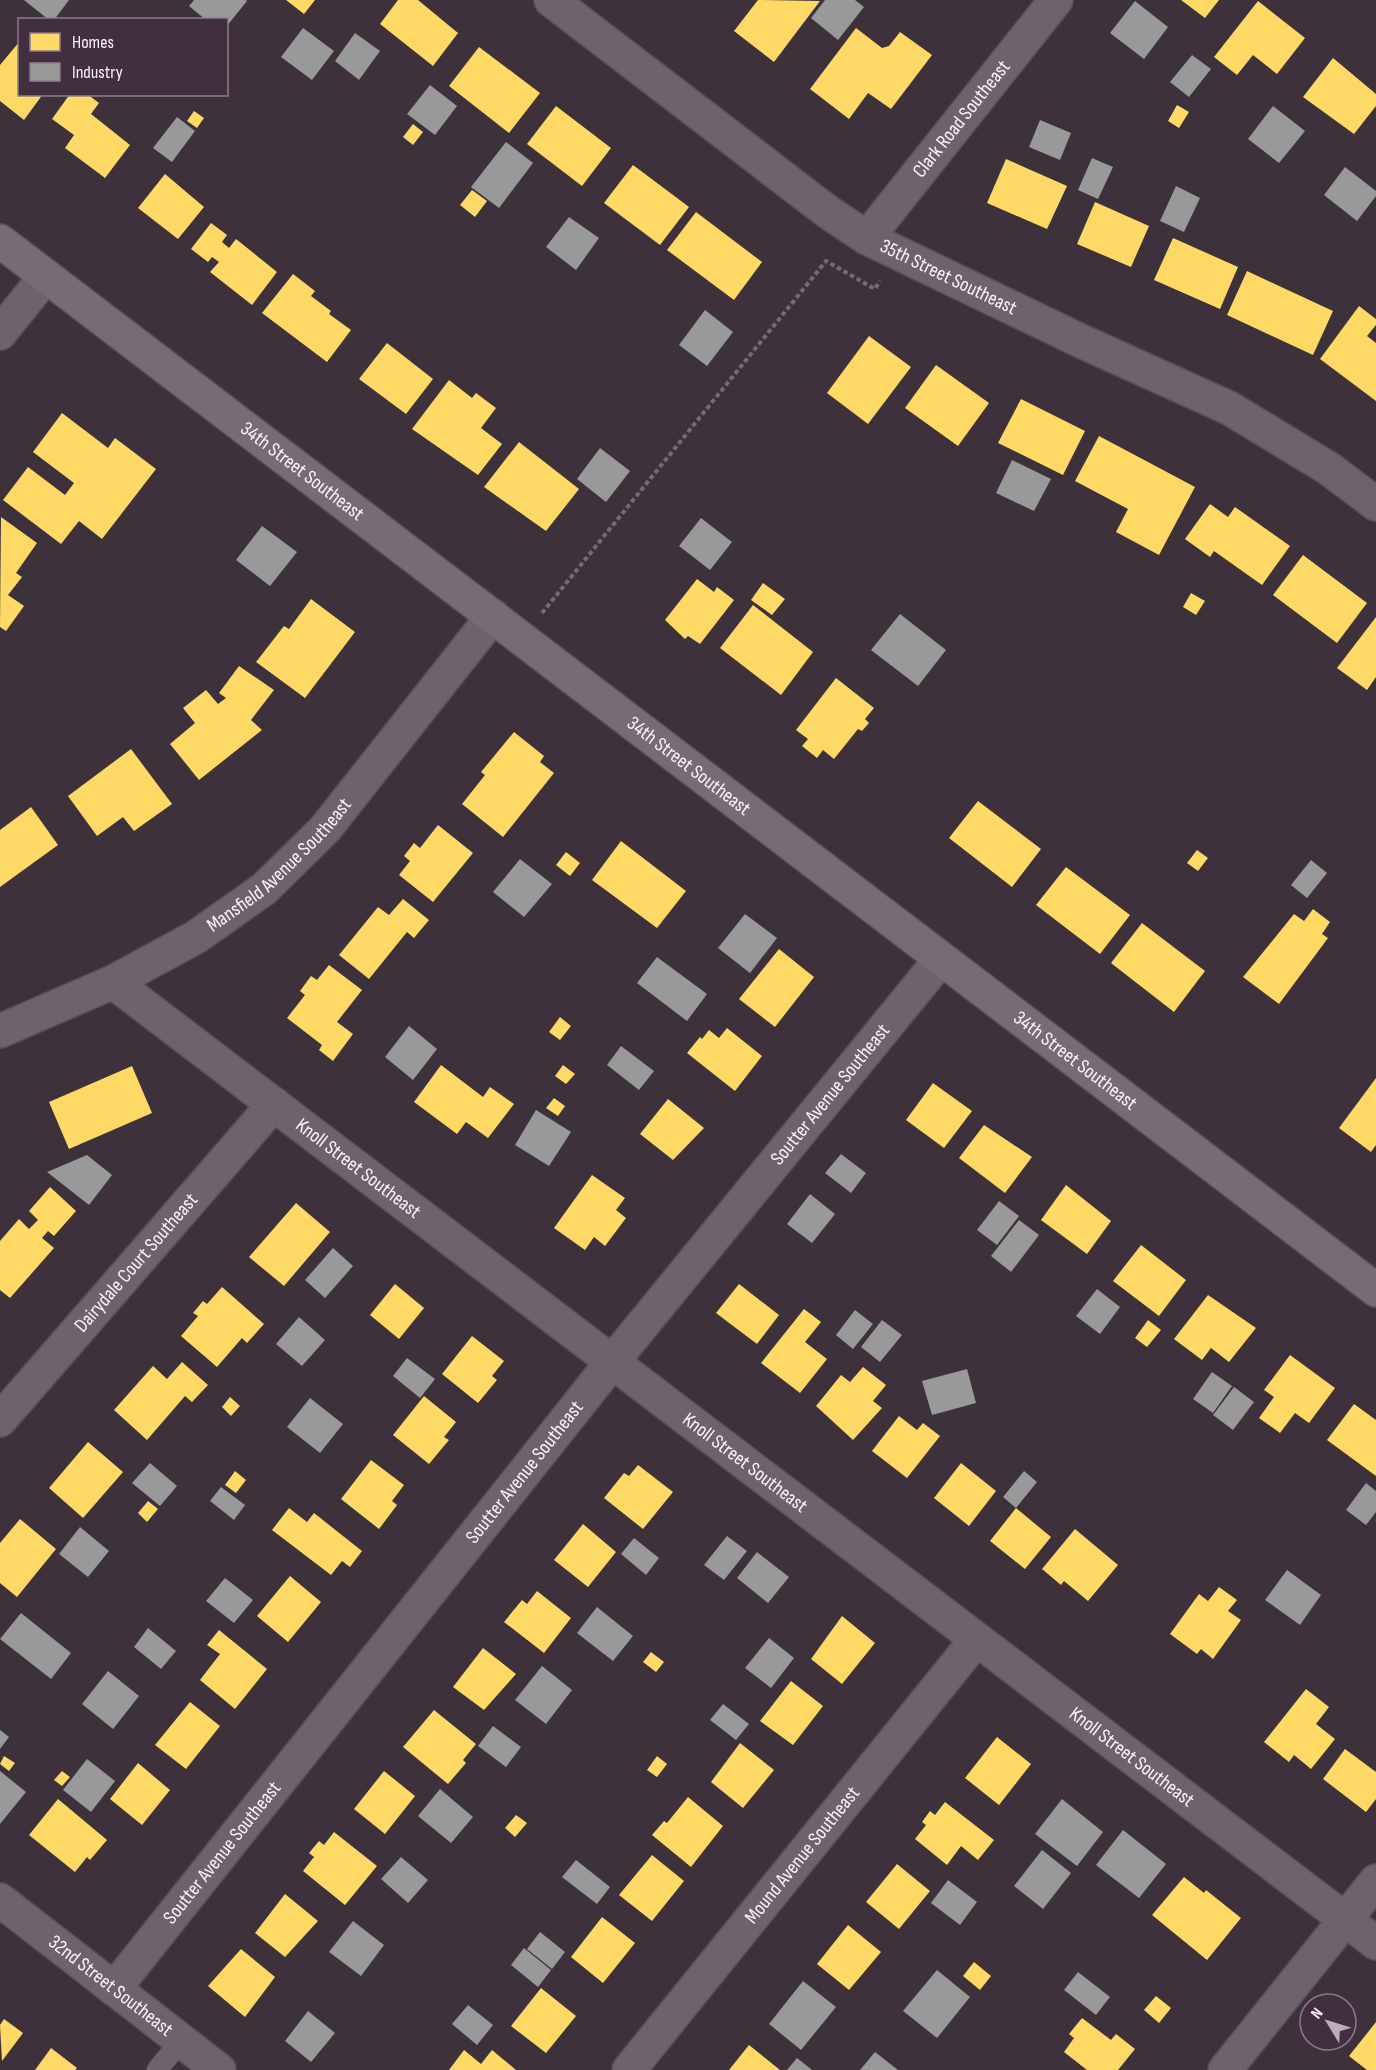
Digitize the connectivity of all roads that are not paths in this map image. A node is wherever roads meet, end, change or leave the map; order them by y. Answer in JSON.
{"nodes":[{"id":1,"x":551,"y":0,"type":"edge"},
{"id":2,"x":1056,"y":0,"type":"edge"},
{"id":3,"x":867,"y":237,"type":"junction"},
{"id":4,"x":0,"y":241,"type":"edge"},
{"id":5,"x":46,"y":276,"type":"junction"},
{"id":6,"x":0,"y":333,"type":"edge"},
{"id":7,"x":1376,"y":504,"type":"edge"},
{"id":8,"x":493,"y":616,"type":"junction"},
{"id":9,"x":941,"y":959,"type":"junction"},
{"id":10,"x":114,"y":982,"type":"junction"},
{"id":11,"x":0,"y":1031,"type":"edge"},
{"id":12,"x":274,"y":1104,"type":"junction"},
{"id":13,"x":1376,"y":1290,"type":"edge"},
{"id":14,"x":613,"y":1361,"type":"junction"},
{"id":15,"x":0,"y":1420,"type":"edge"},
{"id":16,"x":976,"y":1640,"type":"junction"},
{"id":17,"x":1376,"y":1881,"type":"edge"},
{"id":18,"x":6,"y":1909,"type":"edge"},
{"id":19,"x":1345,"y":1919,"type":"junction"},
{"id":20,"x":1376,"y":1943,"type":"edge"},
{"id":21,"x":114,"y":1989,"type":"junction"},
{"id":22,"x":181,"y":2041,"type":"junction"},
{"id":23,"x":157,"y":2070,"type":"edge"},
{"id":24,"x":219,"y":2070,"type":"edge"},
{"id":25,"x":629,"y":2070,"type":"edge"},
{"id":26,"x":1225,"y":2070,"type":"edge"}],
"edges":[{"from":1,"to":3,"type":"street","name":"35th Street Southeast"},
{"from":2,"to":3,"type":"street","name":"Clark Road Southeast"},
{"from":3,"to":7,"type":"street","name":"35th Street Southeast"},
{"from":4,"to":5,"type":"street","name":"34th Street Southeast"},
{"from":5,"to":6,"type":"street"},
{"from":5,"to":8,"type":"street","name":"34th Street Southeast"},
{"from":8,"to":9,"type":"street","name":"34th Street Southeast"},
{"from":8,"to":10,"type":"street","name":"Mansfield Avenue Southeast"},
{"from":9,"to":13,"type":"street","name":"34th Street Southeast"},
{"from":9,"to":14,"type":"street","name":"Soutter Avenue Southeast"},
{"from":10,"to":11,"type":"street","name":"Mansfield Avenue Southeast"},
{"from":10,"to":12,"type":"street","name":"Knoll Street Southeast"},
{"from":12,"to":14,"type":"street","name":"Knoll Street Southeast"},
{"from":12,"to":15,"type":"street","name":"Dairydale Court Southeast"},
{"from":14,"to":16,"type":"street","name":"Knoll Street Southeast"},
{"from":14,"to":21,"type":"street","name":"Soutter Avenue Southeast"},
{"from":16,"to":19,"type":"street","name":"Knoll Street Southeast"},
{"from":16,"to":25,"type":"street","name":"Mound Avenue Southeast"},
{"from":17,"to":19,"type":"street"},
{"from":18,"to":21,"type":"street","name":"32nd Street Southeast"},
{"from":19,"to":20,"type":"street","name":"Knoll Street Southeast"},
{"from":19,"to":26,"type":"street"},
{"from":21,"to":22,"type":"street","name":"32nd Street Southeast"},
{"from":22,"to":23,"type":"lane"},
{"from":22,"to":24,"type":"street","name":"32nd Street Southeast"}]}
